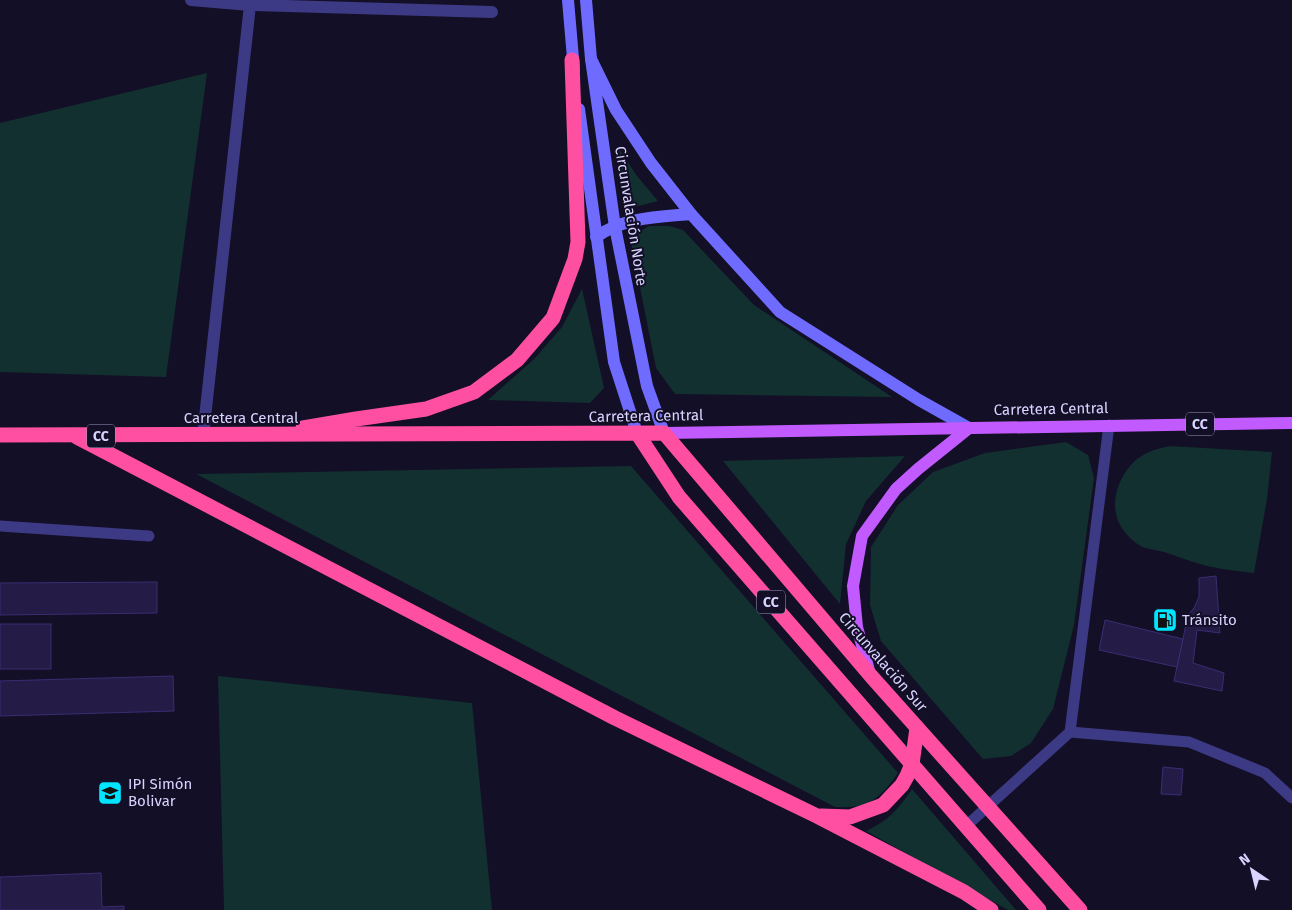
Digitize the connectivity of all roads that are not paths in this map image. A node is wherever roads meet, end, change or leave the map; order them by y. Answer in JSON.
{"nodes":[{"id":1,"x":191,"y":0,"type":"edge"},
{"id":2,"x":568,"y":0,"type":"edge"},
{"id":3,"x":586,"y":0,"type":"edge"},
{"id":4,"x":250,"y":3,"type":"edge"},
{"id":5,"x":492,"y":12,"type":"dead end"},
{"id":6,"x":591,"y":59,"type":"junction"},
{"id":7,"x":572,"y":60,"type":"junction"},
{"id":8,"x":691,"y":214,"type":"junction"},
{"id":9,"x":615,"y":226,"type":"junction"},
{"id":10,"x":596,"y":237,"type":"junction"},
{"id":11,"x":1292,"y":423,"type":"edge"},
{"id":12,"x":1109,"y":425,"type":"junction"},
{"id":13,"x":969,"y":428,"type":"junction"},
{"id":14,"x":664,"y":433,"type":"junction"},
{"id":15,"x":637,"y":434,"type":"junction"},
{"id":16,"x":0,"y":435,"type":"edge"},
{"id":17,"x":264,"y":435,"type":"junction"},
{"id":18,"x":76,"y":436,"type":"junction"},
{"id":19,"x":203,"y":436,"type":"junction"},
{"id":20,"x":0,"y":526,"type":"edge"},
{"id":21,"x":149,"y":536,"type":"dead end"},
{"id":22,"x":871,"y":676,"type":"junction"},
{"id":23,"x":917,"y":728,"type":"junction"},
{"id":24,"x":1070,"y":732,"type":"junction"},
{"id":25,"x":912,"y":764,"type":"junction"},
{"id":26,"x":1290,"y":794,"type":"edge"},
{"id":27,"x":987,"y":807,"type":"junction"},
{"id":28,"x":817,"y":816,"type":"junction"},
{"id":29,"x":965,"y":827,"type":"junction"},
{"id":30,"x":991,"y":910,"type":"edge"},
{"id":31,"x":1039,"y":910,"type":"edge"},
{"id":32,"x":1080,"y":910,"type":"edge"}],
"edges":[{"from":1,"to":4,"type":"street"},
{"from":2,"to":7,"type":"main road"},
{"from":3,"to":6,"type":"main road","name":"Circunvalación Norte"},
{"from":4,"to":5,"type":"street"},
{"from":4,"to":19,"type":"street"},
{"from":6,"to":8,"type":"main road"},
{"from":6,"to":9,"type":"main road","name":"Circunvalación Norte"},
{"from":7,"to":10,"type":"main road"},
{"from":7,"to":17,"type":"highway"},
{"from":8,"to":9,"type":"main road"},
{"from":8,"to":13,"type":"main road"},
{"from":9,"to":10,"type":"main road"},
{"from":9,"to":14,"type":"main road","name":"Circunvalación Norte"},
{"from":10,"to":15,"type":"main road"},
{"from":11,"to":12,"type":"main road","name":"Carretera Central","number":"CC"},
{"from":12,"to":13,"type":"main road","name":"Carretera Central","number":"CC"},
{"from":12,"to":24,"type":"lane"},
{"from":13,"to":14,"type":"main road","name":"Carretera Central","number":"CC"},
{"from":13,"to":22,"type":"main road"},
{"from":14,"to":15,"type":"highway","name":"Carretera Central","number":"CC"},
{"from":14,"to":22,"type":"highway","name":"Circunvalación Sur","number":"CC"},
{"from":15,"to":17,"type":"highway","name":"Carretera Central","number":"CC"},
{"from":15,"to":25,"type":"highway","number":"CC"},
{"from":16,"to":18,"type":"highway","name":"Carretera Central","number":"CC"},
{"from":17,"to":19,"type":"highway","name":"Carretera Central","number":"CC"},
{"from":18,"to":19,"type":"highway","name":"Carretera Central","number":"CC"},
{"from":18,"to":28,"type":"highway"},
{"from":20,"to":21,"type":"lane"},
{"from":22,"to":23,"type":"highway","name":"Circunvalación Sur","number":"CC"},
{"from":23,"to":25,"type":"highway"},
{"from":23,"to":27,"type":"highway","name":"Circunvalación Sur","number":"CC"},
{"from":24,"to":26,"type":"lane"},
{"from":24,"to":27,"type":"lane"},
{"from":25,"to":28,"type":"highway"},
{"from":25,"to":29,"type":"highway","number":"CC"},
{"from":27,"to":29,"type":"lane"},
{"from":27,"to":32,"type":"highway","name":"Circunvalación Sur","number":"CC"},
{"from":28,"to":30,"type":"highway"},
{"from":29,"to":31,"type":"highway","number":"CC"}]}
